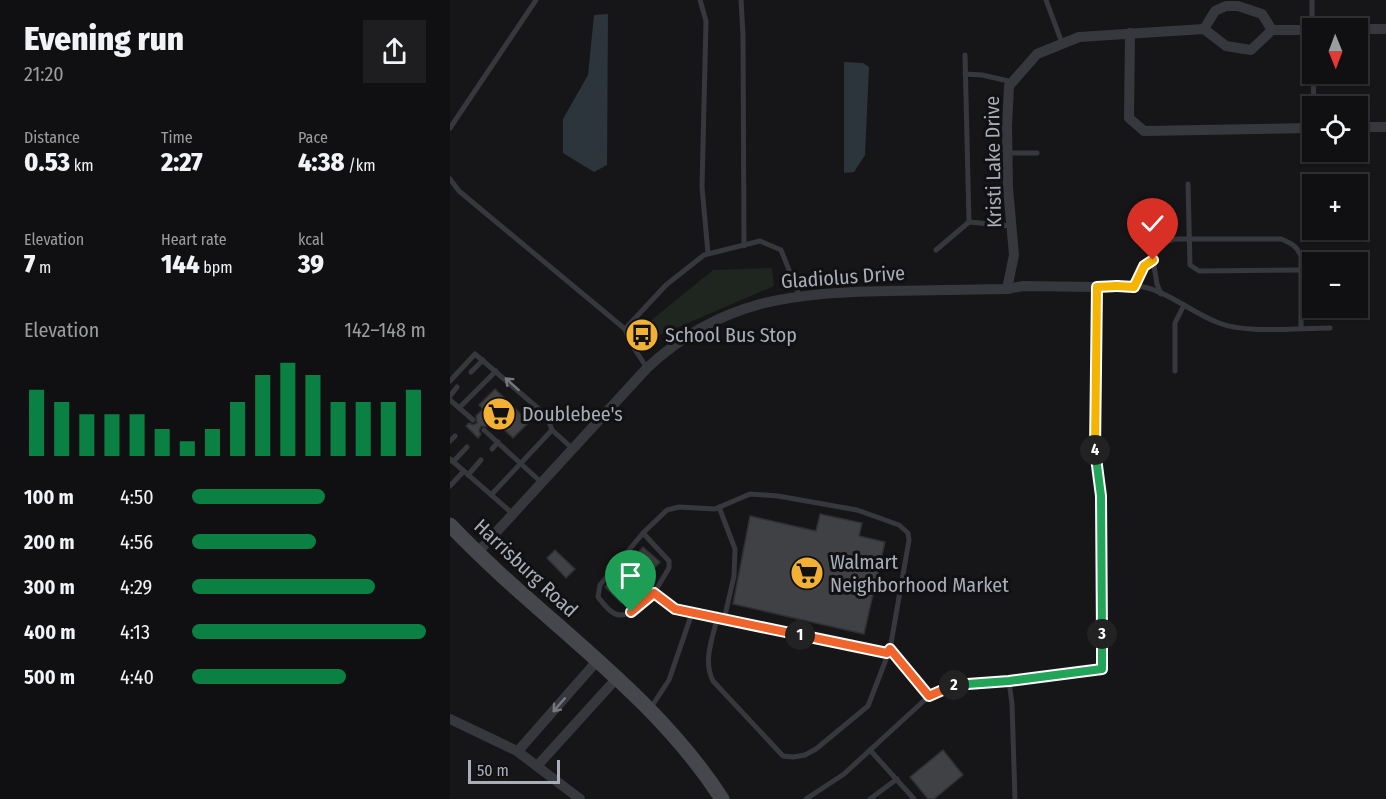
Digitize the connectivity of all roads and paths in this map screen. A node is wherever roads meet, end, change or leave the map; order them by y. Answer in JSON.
{"nodes":[{"id":1,"x":536,"y":0,"type":"edge"},
{"id":2,"x":700,"y":0,"type":"edge"},
{"id":3,"x":741,"y":0,"type":"edge"},
{"id":4,"x":1046,"y":0,"type":"edge"},
{"id":5,"x":1311,"y":0,"type":"edge"},
{"id":6,"x":1312,"y":18,"type":"edge"},
{"id":7,"x":1204,"y":29,"type":"junction"},
{"id":8,"x":1368,"y":29,"type":"edge"},
{"id":9,"x":1386,"y":29,"type":"edge"},
{"id":10,"x":1272,"y":30,"type":"junction"},
{"id":11,"x":1302,"y":30,"type":"edge"},
{"id":12,"x":1130,"y":33,"type":"junction"},
{"id":13,"x":1062,"y":44,"type":"junction"},
{"id":14,"x":965,"y":55,"type":"dead end"},
{"id":15,"x":965,"y":74,"type":"junction"},
{"id":16,"x":1013,"y":82,"type":"junction"},
{"id":17,"x":1368,"y":127,"type":"edge"},
{"id":18,"x":1386,"y":127,"type":"edge"},
{"id":19,"x":450,"y":128,"type":"edge"},
{"id":20,"x":1302,"y":128,"type":"edge"},
{"id":21,"x":1007,"y":153,"type":"junction"},
{"id":22,"x":1037,"y":153,"type":"dead end"},
{"id":23,"x":450,"y":179,"type":"edge"},
{"id":24,"x":1188,"y":184,"type":"dead end"},
{"id":25,"x":969,"y":222,"type":"junction"},
{"id":26,"x":1011,"y":226,"type":"junction"},
{"id":27,"x":1190,"y":239,"type":"junction"},
{"id":28,"x":744,"y":246,"type":"junction"},
{"id":29,"x":936,"y":250,"type":"dead end"},
{"id":30,"x":708,"y":253,"type":"junction"},
{"id":31,"x":1153,"y":260,"type":"junction"},
{"id":32,"x":1301,"y":270,"type":"junction"},
{"id":33,"x":1097,"y":287,"type":"junction"},
{"id":34,"x":1134,"y":287,"type":"junction"},
{"id":35,"x":1007,"y":289,"type":"junction"},
{"id":36,"x":1161,"y":294,"type":"junction"},
{"id":37,"x":799,"y":295,"type":"junction"},
{"id":38,"x":1184,"y":305,"type":"junction"},
{"id":39,"x":625,"y":328,"type":"junction"},
{"id":40,"x":1301,"y":328,"type":"junction"},
{"id":41,"x":1330,"y":328,"type":"dead end"},
{"id":42,"x":483,"y":360,"type":"junction"},
{"id":43,"x":647,"y":368,"type":"junction"},
{"id":44,"x":496,"y":371,"type":"junction"},
{"id":45,"x":1175,"y":371,"type":"dead end"},
{"id":46,"x":471,"y":372,"type":"dead end"},
{"id":47,"x":450,"y":381,"type":"edge"},
{"id":48,"x":458,"y":387,"type":"dead end"},
{"id":49,"x":450,"y":398,"type":"edge"},
{"id":50,"x":459,"y":408,"type":"junction"},
{"id":51,"x":466,"y":425,"type":"dead end"},
{"id":52,"x":484,"y":430,"type":"dead end"},
{"id":53,"x":552,"y":430,"type":"junction"},
{"id":54,"x":455,"y":436,"type":"dead end"},
{"id":55,"x":450,"y":441,"type":"edge"},
{"id":56,"x":498,"y":442,"type":"junction"},
{"id":57,"x":467,"y":447,"type":"dead end"},
{"id":58,"x":492,"y":449,"type":"dead end"},
{"id":59,"x":573,"y":449,"type":"junction"},
{"id":60,"x":452,"y":460,"type":"edge"},
{"id":61,"x":482,"y":460,"type":"dead end"},
{"id":62,"x":521,"y":463,"type":"junction"},
{"id":63,"x":466,"y":473,"type":"junction"},
{"id":64,"x":542,"y":483,"type":"junction"},
{"id":65,"x":450,"y":486,"type":"edge"},
{"id":66,"x":491,"y":495,"type":"junction"},
{"id":67,"x":719,"y":507,"type":"junction"},
{"id":68,"x":513,"y":514,"type":"junction"},
{"id":69,"x":450,"y":525,"type":"edge"},
{"id":70,"x":643,"y":533,"type":"junction"},
{"id":71,"x":477,"y":553,"type":"junction"},
{"id":72,"x":654,"y":593,"type":"junction"},
{"id":73,"x":692,"y":613,"type":"junction"},
{"id":74,"x":717,"y":619,"type":"junction"},
{"id":75,"x":724,"y":620,"type":"junction"},
{"id":76,"x":889,"y":651,"type":"junction"},
{"id":77,"x":597,"y":661,"type":"junction"},
{"id":78,"x":616,"y":679,"type":"junction"},
{"id":79,"x":1009,"y":681,"type":"junction"},
{"id":80,"x":929,"y":696,"type":"junction"},
{"id":81,"x":649,"y":710,"type":"junction"},
{"id":82,"x":450,"y":719,"type":"edge"},
{"id":83,"x":870,"y":750,"type":"junction"},
{"id":84,"x":518,"y":751,"type":"junction"},
{"id":85,"x":537,"y":766,"type":"junction"},
{"id":86,"x":897,"y":779,"type":"junction"},
{"id":87,"x":580,"y":799,"type":"edge"},
{"id":88,"x":722,"y":799,"type":"edge"},
{"id":89,"x":806,"y":799,"type":"edge"},
{"id":90,"x":870,"y":799,"type":"edge"},
{"id":91,"x":914,"y":799,"type":"edge"},
{"id":92,"x":1015,"y":799,"type":"edge"}],
"edges":[{"from":1,"to":19,"type":"lane"},
{"from":2,"to":30,"type":"lane"},
{"from":3,"to":28,"type":"lane"},
{"from":4,"to":13,"type":"lane"},
{"from":5,"to":6,"type":"lane"},
{"from":7,"to":10,"type":"street"},
{"from":7,"to":10,"type":"street"},
{"from":7,"to":12,"type":"street","name":"Kristi Lake Drive"},
{"from":8,"to":9,"type":"street"},
{"from":10,"to":11,"type":"street"},
{"from":12,"to":13,"type":"street","name":"Kristi Lake Drive"},
{"from":12,"to":20,"type":"street"},
{"from":13,"to":16,"type":"street","name":"Kristi Lake Drive"},
{"from":14,"to":15,"type":"lane"},
{"from":15,"to":16,"type":"lane"},
{"from":15,"to":25,"type":"lane"},
{"from":16,"to":21,"type":"street","name":"Kristi Lake Drive"},
{"from":17,"to":18,"type":"street"},
{"from":21,"to":22,"type":"lane"},
{"from":21,"to":26,"type":"street","name":"Kristi Lake Drive"},
{"from":23,"to":39,"type":"lane"},
{"from":24,"to":27,"type":"lane"},
{"from":25,"to":26,"type":"lane"},
{"from":25,"to":29,"type":"lane"},
{"from":26,"to":35,"type":"street","name":"Kristi Lake Drive"},
{"from":27,"to":31,"type":"lane"},
{"from":27,"to":32,"type":"lane"},
{"from":27,"to":32,"type":"lane"},
{"from":28,"to":30,"type":"lane"},
{"from":28,"to":37,"type":"lane"},
{"from":30,"to":39,"type":"lane"},
{"from":31,"to":34,"type":"lane"},
{"from":31,"to":36,"type":"lane"},
{"from":32,"to":40,"type":"lane"},
{"from":33,"to":34,"type":"lane"},
{"from":33,"to":35,"type":"street","name":"Gladiolus Drive"},
{"from":33,"to":79,"type":"lane"},
{"from":34,"to":36,"type":"lane"},
{"from":35,"to":37,"type":"street","name":"Gladiolus Drive"},
{"from":36,"to":38,"type":"lane"},
{"from":37,"to":43,"type":"street","name":"Gladiolus Drive"},
{"from":38,"to":40,"type":"lane"},
{"from":38,"to":45,"type":"lane"},
{"from":39,"to":43,"type":"lane"},
{"from":40,"to":41,"type":"lane"},
{"from":42,"to":44,"type":"lane"},
{"from":42,"to":46,"type":"lane"},
{"from":42,"to":47,"type":"lane"},
{"from":43,"to":59,"type":"street","name":"Gladiolus Drive"},
{"from":44,"to":50,"type":"lane"},
{"from":53,"to":44,"type":"lane","one_way":true},
{"from":48,"to":49,"type":"lane"},
{"from":49,"to":50,"type":"lane"},
{"from":50,"to":51,"type":"lane"},
{"from":52,"to":56,"type":"lane"},
{"from":53,"to":59,"type":"lane"},
{"from":53,"to":62,"type":"lane"},
{"from":54,"to":55,"type":"lane"},
{"from":56,"to":58,"type":"lane"},
{"from":56,"to":62,"type":"lane"},
{"from":57,"to":60,"type":"lane"},
{"from":59,"to":64,"type":"street","name":"Gladiolus Drive"},
{"from":60,"to":63,"type":"lane"},
{"from":61,"to":63,"type":"lane"},
{"from":62,"to":64,"type":"lane"},
{"from":62,"to":66,"type":"lane"},
{"from":63,"to":65,"type":"lane"},
{"from":63,"to":66,"type":"lane"},
{"from":64,"to":68,"type":"street","name":"Gladiolus Drive"},
{"from":66,"to":68,"type":"lane"},
{"from":67,"to":70,"type":"lane"},
{"from":67,"to":75,"type":"lane"},
{"from":67,"to":76,"type":"lane"},
{"from":68,"to":71,"type":"street","name":"Gladiolus Drive"},
{"from":69,"to":71,"type":"main road","name":"Harrisburg Road"},
{"from":70,"to":72,"type":"lane"},
{"from":70,"to":72,"type":"lane"},
{"from":71,"to":77,"type":"main road","name":"Harrisburg Road"},
{"from":72,"to":73,"type":"lane"},
{"from":73,"to":74,"type":"lane"},
{"from":73,"to":81,"type":"lane"},
{"from":74,"to":75,"type":"lane"},
{"from":74,"to":76,"type":"lane"},
{"from":75,"to":76,"type":"lane"},
{"from":76,"to":80,"type":"lane"},
{"from":77,"to":78,"type":"main road","name":"Harrisburg Road"},
{"from":77,"to":84,"type":"street","one_way":true},
{"from":78,"to":81,"type":"main road","name":"Harrisburg Road"},
{"from":78,"to":85,"type":"street"},
{"from":79,"to":80,"type":"lane"},
{"from":79,"to":92,"type":"lane"},
{"from":80,"to":83,"type":"lane"},
{"from":81,"to":88,"type":"main road","name":"Harrisburg Road"},
{"from":82,"to":84,"type":"street"},
{"from":83,"to":86,"type":"lane"},
{"from":83,"to":89,"type":"lane"},
{"from":84,"to":85,"type":"street"},
{"from":85,"to":87,"type":"street"},
{"from":86,"to":90,"type":"lane"},
{"from":86,"to":91,"type":"lane"}]}
